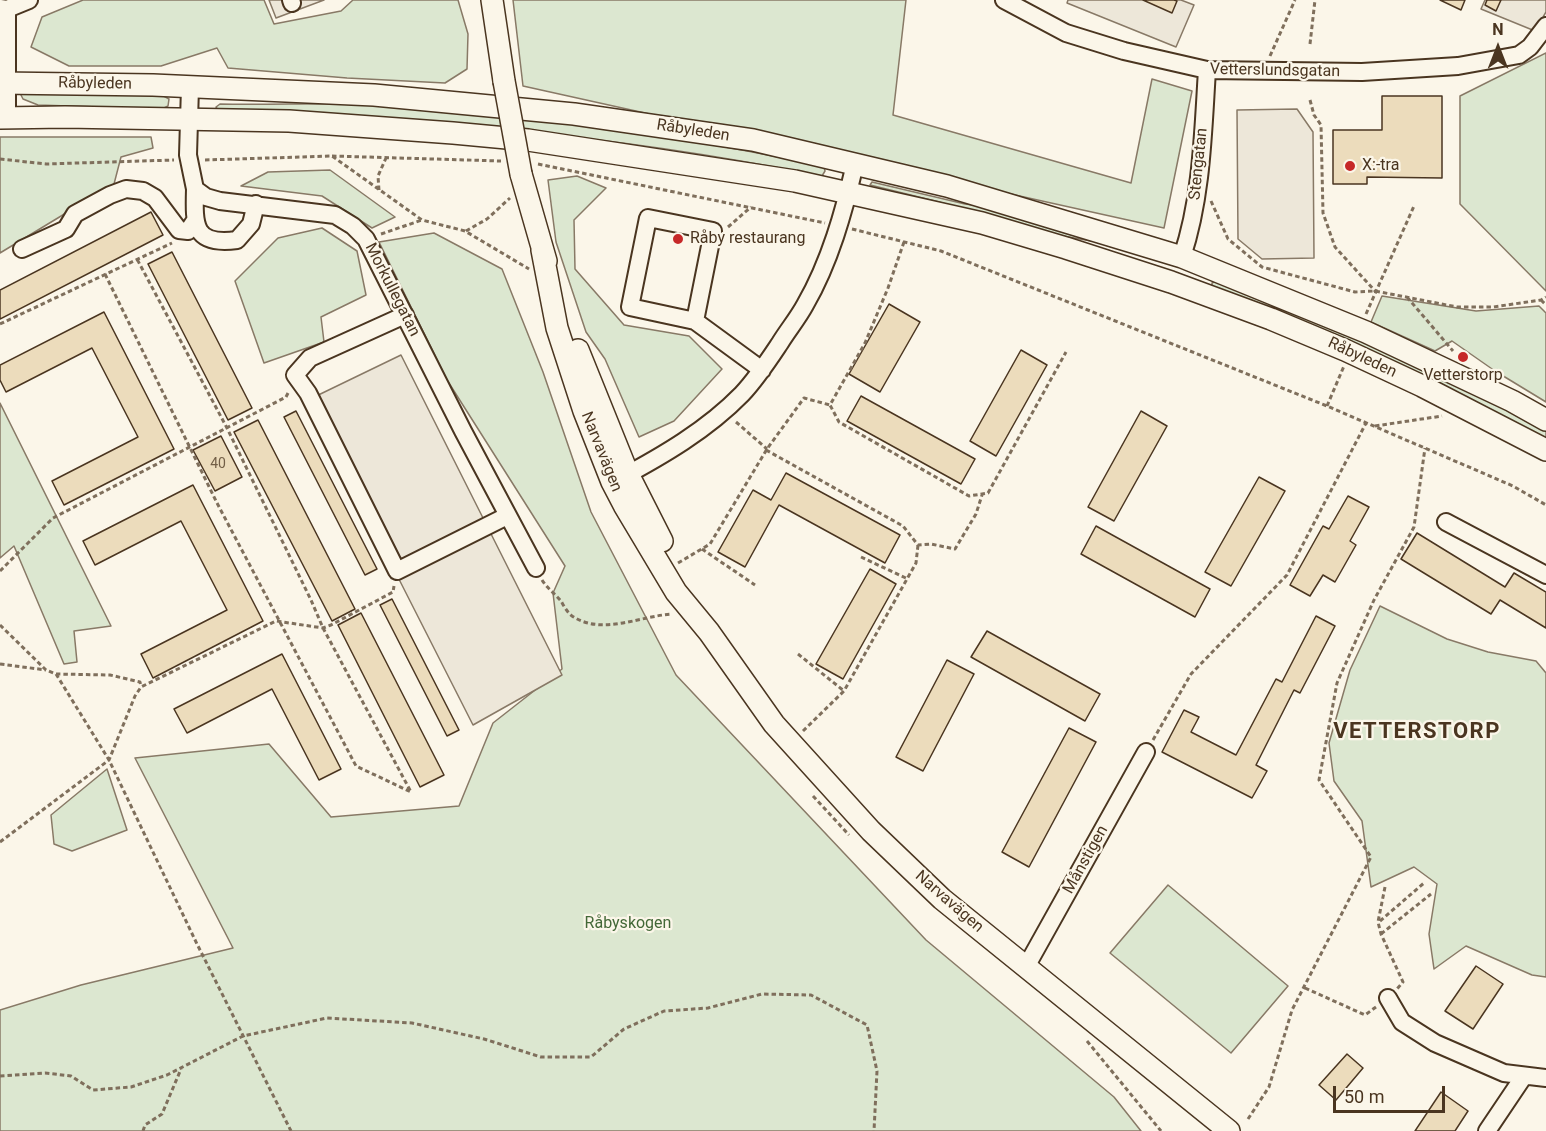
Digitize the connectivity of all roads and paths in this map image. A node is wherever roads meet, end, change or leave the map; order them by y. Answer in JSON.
{"nodes":[{"id":1,"x":29,"y":0,"type":"edge"},
{"id":2,"x":492,"y":0,"type":"edge"},
{"id":3,"x":1004,"y":0,"type":"edge"},
{"id":4,"x":1294,"y":0,"type":"edge"},
{"id":5,"x":1315,"y":0,"type":"edge"},
{"id":6,"x":3,"y":9,"type":"edge"},
{"id":7,"x":1546,"y":26,"type":"edge"},
{"id":8,"x":1310,"y":44,"type":"dead end"},
{"id":9,"x":1207,"y":70,"type":"junction"},
{"id":10,"x":1265,"y":72,"type":"junction"},
{"id":11,"x":4,"y":83,"type":"edge"},
{"id":12,"x":190,"y":87,"type":"junction"},
{"id":13,"x":1310,"y":100,"type":"dead end"},
{"id":14,"x":4,"y":118,"type":"edge"},
{"id":15,"x":190,"y":118,"type":"junction"},
{"id":16,"x":386,"y":158,"type":"dead end"},
{"id":17,"x":0,"y":159,"type":"edge"},
{"id":18,"x":189,"y":160,"type":"junction"},
{"id":19,"x":855,"y":164,"type":"junction"},
{"id":20,"x":195,"y":189,"type":"junction"},
{"id":21,"x":379,"y":190,"type":"junction"},
{"id":22,"x":848,"y":194,"type":"junction"},
{"id":23,"x":1196,"y":195,"type":"junction"},
{"id":24,"x":510,"y":198,"type":"dead end"},
{"id":25,"x":256,"y":204,"type":"junction"},
{"id":26,"x":1414,"y":206,"type":"dead end"},
{"id":27,"x":751,"y":207,"type":"dead end"},
{"id":28,"x":422,"y":220,"type":"junction"},
{"id":29,"x":191,"y":227,"type":"junction"},
{"id":30,"x":465,"y":231,"type":"junction"},
{"id":31,"x":366,"y":239,"type":"junction"},
{"id":32,"x":711,"y":242,"type":"junction"},
{"id":33,"x":904,"y":242,"type":"dead end"},
{"id":34,"x":22,"y":249,"type":"dead end"},
{"id":35,"x":1182,"y":257,"type":"junction"},
{"id":36,"x":137,"y":259,"type":"junction"},
{"id":37,"x":530,"y":270,"type":"dead end"},
{"id":38,"x":105,"y":274,"type":"junction"},
{"id":39,"x":1170,"y":282,"type":"junction"},
{"id":40,"x":1375,"y":291,"type":"junction"},
{"id":41,"x":1407,"y":297,"type":"junction"},
{"id":42,"x":1546,"y":297,"type":"edge"},
{"id":43,"x":1541,"y":300,"type":"junction"},
{"id":44,"x":1546,"y":305,"type":"edge"},
{"id":45,"x":405,"y":315,"type":"junction"},
{"id":46,"x":1364,"y":317,"type":"dead end"},
{"id":47,"x":695,"y":321,"type":"junction"},
{"id":48,"x":0,"y":324,"type":"edge"},
{"id":49,"x":1453,"y":351,"type":"dead end"},
{"id":50,"x":1066,"y":352,"type":"dead end"},
{"id":51,"x":1344,"y":364,"type":"dead end"},
{"id":52,"x":762,"y":370,"type":"junction"},
{"id":53,"x":295,"y":375,"type":"junction"},
{"id":54,"x":830,"y":405,"type":"junction"},
{"id":55,"x":1444,"y":416,"type":"dead end"},
{"id":56,"x":1546,"y":420,"type":"edge"},
{"id":57,"x":736,"y":422,"type":"dead end"},
{"id":58,"x":1366,"y":423,"type":"junction"},
{"id":59,"x":1374,"y":426,"type":"junction"},
{"id":60,"x":227,"y":428,"type":"junction"},
{"id":61,"x":190,"y":448,"type":"junction"},
{"id":62,"x":1425,"y":448,"type":"junction"},
{"id":63,"x":766,"y":450,"type":"junction"},
{"id":64,"x":1546,"y":450,"type":"edge"},
{"id":65,"x":620,"y":478,"type":"junction"},
{"id":66,"x":982,"y":495,"type":"junction"},
{"id":67,"x":1546,"y":505,"type":"edge"},
{"id":68,"x":507,"y":516,"type":"junction"},
{"id":69,"x":1446,"y":522,"type":"dead end"},
{"id":70,"x":918,"y":544,"type":"junction"},
{"id":71,"x":702,"y":549,"type":"junction"},
{"id":72,"x":861,"y":557,"type":"dead end"},
{"id":73,"x":676,"y":564,"type":"junction"},
{"id":74,"x":536,"y":568,"type":"joint"},
{"id":75,"x":0,"y":571,"type":"edge"},
{"id":76,"x":397,"y":571,"type":"junction"},
{"id":77,"x":1546,"y":575,"type":"edge"},
{"id":78,"x":908,"y":579,"type":"junction"},
{"id":79,"x":754,"y":585,"type":"dead end"},
{"id":80,"x":677,"y":614,"type":"dead end"},
{"id":81,"x":279,"y":621,"type":"junction"},
{"id":82,"x":0,"y":625,"type":"edge"},
{"id":83,"x":323,"y":628,"type":"junction"},
{"id":84,"x":709,"y":632,"type":"junction"},
{"id":85,"x":798,"y":654,"type":"dead end"},
{"id":86,"x":0,"y":664,"type":"edge"},
{"id":87,"x":46,"y":670,"type":"junction"},
{"id":88,"x":56,"y":674,"type":"junction"},
{"id":89,"x":141,"y":687,"type":"junction"},
{"id":90,"x":844,"y":691,"type":"junction"},
{"id":91,"x":790,"y":741,"type":"junction"},
{"id":92,"x":1146,"y":752,"type":"joint"},
{"id":93,"x":109,"y":760,"type":"junction"},
{"id":94,"x":0,"y":842,"type":"edge"},
{"id":95,"x":1424,"y":883,"type":"dead end"},
{"id":96,"x":1385,"y":886,"type":"dead end"},
{"id":97,"x":1431,"y":894,"type":"dead end"},
{"id":98,"x":1378,"y":922,"type":"junction"},
{"id":99,"x":1381,"y":934,"type":"junction"},
{"id":100,"x":1026,"y":967,"type":"junction"},
{"id":101,"x":1305,"y":988,"type":"junction"},
{"id":102,"x":1388,"y":998,"type":"junction"},
{"id":103,"x":243,"y":1036,"type":"junction"},
{"id":104,"x":1087,"y":1041,"type":"dead end"},
{"id":105,"x":181,"y":1068,"type":"junction"},
{"id":106,"x":0,"y":1076,"type":"edge"},
{"id":107,"x":1524,"y":1076,"type":"junction"},
{"id":108,"x":1546,"y":1078,"type":"edge"},
{"id":109,"x":1248,"y":1119,"type":"dead end"},
{"id":110,"x":143,"y":1131,"type":"edge"},
{"id":111,"x":291,"y":1131,"type":"edge"},
{"id":112,"x":874,"y":1131,"type":"edge"},
{"id":113,"x":1161,"y":1131,"type":"edge"},
{"id":114,"x":1229,"y":1131,"type":"edge"},
{"id":115,"x":1487,"y":1131,"type":"edge"}],
"edges":[{"from":1,"to":6,"type":"street"},
{"from":2,"to":65,"type":"main road","name":"Narvavägen","bridge":true},
{"from":3,"to":9,"type":"street","name":"Vetterslundsgatan"},
{"from":4,"to":10,"type":"path"},
{"from":5,"to":8,"type":"path"},
{"from":6,"to":11,"type":"street"},
{"from":7,"to":10,"type":"street","name":"Vetterslundsgatan"},
{"from":9,"to":10,"type":"street","name":"Vetterslundsgatan"},
{"from":9,"to":23,"type":"street","name":"Stengatan"},
{"from":11,"to":12,"type":"main road","name":"Råbyleden"},
{"from":11,"to":14,"type":"street"},
{"from":12,"to":15,"type":"street"},
{"from":12,"to":19,"type":"main road","name":"Råbyleden"},
{"from":13,"to":40,"type":"path"},
{"from":14,"to":15,"type":"main road","name":"Råbyleden"},
{"from":15,"to":18,"type":"street"},
{"from":15,"to":22,"type":"main road","name":"Råbyleden"},
{"from":16,"to":21,"type":"path"},
{"from":17,"to":18,"type":"path"},
{"from":18,"to":20,"type":"street"},
{"from":18,"to":21,"type":"path"},
{"from":19,"to":22,"type":"street"},
{"from":19,"to":35,"type":"main road","name":"Råbyleden"},
{"from":20,"to":25,"type":"street","name":"Morkullegatan"},
{"from":20,"to":29,"type":"street"},
{"from":21,"to":28,"type":"path"},
{"from":22,"to":39,"type":"main road","name":"Råbyleden"},
{"from":22,"to":52,"type":"street"},
{"from":23,"to":35,"type":"street","name":"Stengatan"},
{"from":23,"to":40,"type":"path"},
{"from":24,"to":30,"type":"path"},
{"from":25,"to":29,"type":"street"},
{"from":25,"to":31,"type":"street","name":"Morkullegatan"},
{"from":26,"to":40,"type":"path"},
{"from":27,"to":32,"type":"path"},
{"from":28,"to":30,"type":"path"},
{"from":28,"to":31,"type":"path"},
{"from":29,"to":34,"type":"street"},
{"from":29,"to":36,"type":"path"},
{"from":30,"to":37,"type":"path"},
{"from":31,"to":45,"type":"street","name":"Morkullegatan"},
{"from":32,"to":47,"type":"street"},
{"from":32,"to":47,"type":"street"},
{"from":33,"to":54,"type":"path"},
{"from":35,"to":39,"type":"main road"},
{"from":35,"to":56,"type":"main road","name":"Råbyleden"},
{"from":36,"to":38,"type":"path"},
{"from":36,"to":60,"type":"path"},
{"from":38,"to":48,"type":"path"},
{"from":38,"to":61,"type":"path"},
{"from":39,"to":64,"type":"main road","name":"Råbyleden"},
{"from":40,"to":41,"type":"path"},
{"from":40,"to":46,"type":"path"},
{"from":41,"to":43,"type":"path"},
{"from":41,"to":49,"type":"path"},
{"from":42,"to":43,"type":"path"},
{"from":43,"to":44,"type":"path"},
{"from":45,"to":53,"type":"street"},
{"from":45,"to":68,"type":"street","name":"Morkullegatan"},
{"from":47,"to":52,"type":"street"},
{"from":50,"to":66,"type":"path"},
{"from":51,"to":58,"type":"path"},
{"from":52,"to":65,"type":"street"},
{"from":53,"to":60,"type":"path"},
{"from":53,"to":76,"type":"street"},
{"from":54,"to":63,"type":"path"},
{"from":54,"to":66,"type":"path"},
{"from":55,"to":59,"type":"path"},
{"from":57,"to":63,"type":"path"},
{"from":58,"to":59,"type":"path"},
{"from":58,"to":92,"type":"path"},
{"from":59,"to":62,"type":"path"},
{"from":60,"to":61,"type":"path"},
{"from":60,"to":83,"type":"path"},
{"from":61,"to":75,"type":"path"},
{"from":61,"to":81,"type":"path"},
{"from":62,"to":67,"type":"path"},
{"from":62,"to":101,"type":"path"},
{"from":63,"to":70,"type":"path"},
{"from":63,"to":71,"type":"path"},
{"from":65,"to":73,"type":"main road","name":"Narvavägen"},
{"from":65,"to":84,"type":"main road","name":"Narvavägen"},
{"from":66,"to":70,"type":"path"},
{"from":68,"to":74,"type":"street","name":"Morkullegatan"},
{"from":68,"to":76,"type":"street"},
{"from":69,"to":77,"type":"street"},
{"from":70,"to":78,"type":"path"},
{"from":71,"to":73,"type":"path"},
{"from":71,"to":79,"type":"path"},
{"from":72,"to":78,"type":"path"},
{"from":73,"to":84,"type":"main road","name":"Narvavägen"},
{"from":74,"to":80,"type":"path"},
{"from":76,"to":83,"type":"path"},
{"from":78,"to":90,"type":"path"},
{"from":81,"to":83,"type":"path"},
{"from":81,"to":83,"type":"path"},
{"from":81,"to":89,"type":"path"},
{"from":82,"to":87,"type":"path"},
{"from":84,"to":91,"type":"main road","name":"Narvavägen"},
{"from":85,"to":90,"type":"path"},
{"from":86,"to":87,"type":"path"},
{"from":87,"to":88,"type":"path"},
{"from":88,"to":89,"type":"path"},
{"from":88,"to":93,"type":"path"},
{"from":89,"to":93,"type":"path"},
{"from":90,"to":91,"type":"path"},
{"from":91,"to":100,"type":"main road","name":"Narvavägen"},
{"from":92,"to":100,"type":"street","name":"Månstigen"},
{"from":93,"to":94,"type":"path"},
{"from":93,"to":103,"type":"path"},
{"from":95,"to":98,"type":"path"},
{"from":96,"to":98,"type":"path"},
{"from":97,"to":99,"type":"path"},
{"from":98,"to":99,"type":"path"},
{"from":99,"to":102,"type":"path"},
{"from":100,"to":114,"type":"main road","name":"Narvavägen"},
{"from":101,"to":102,"type":"path"},
{"from":101,"to":109,"type":"path"},
{"from":102,"to":107,"type":"street"},
{"from":103,"to":105,"type":"path"},
{"from":103,"to":111,"type":"path"},
{"from":103,"to":112,"type":"path"},
{"from":104,"to":113,"type":"path"},
{"from":105,"to":106,"type":"path"},
{"from":105,"to":110,"type":"path"},
{"from":107,"to":108,"type":"street"},
{"from":107,"to":115,"type":"street"}]}
